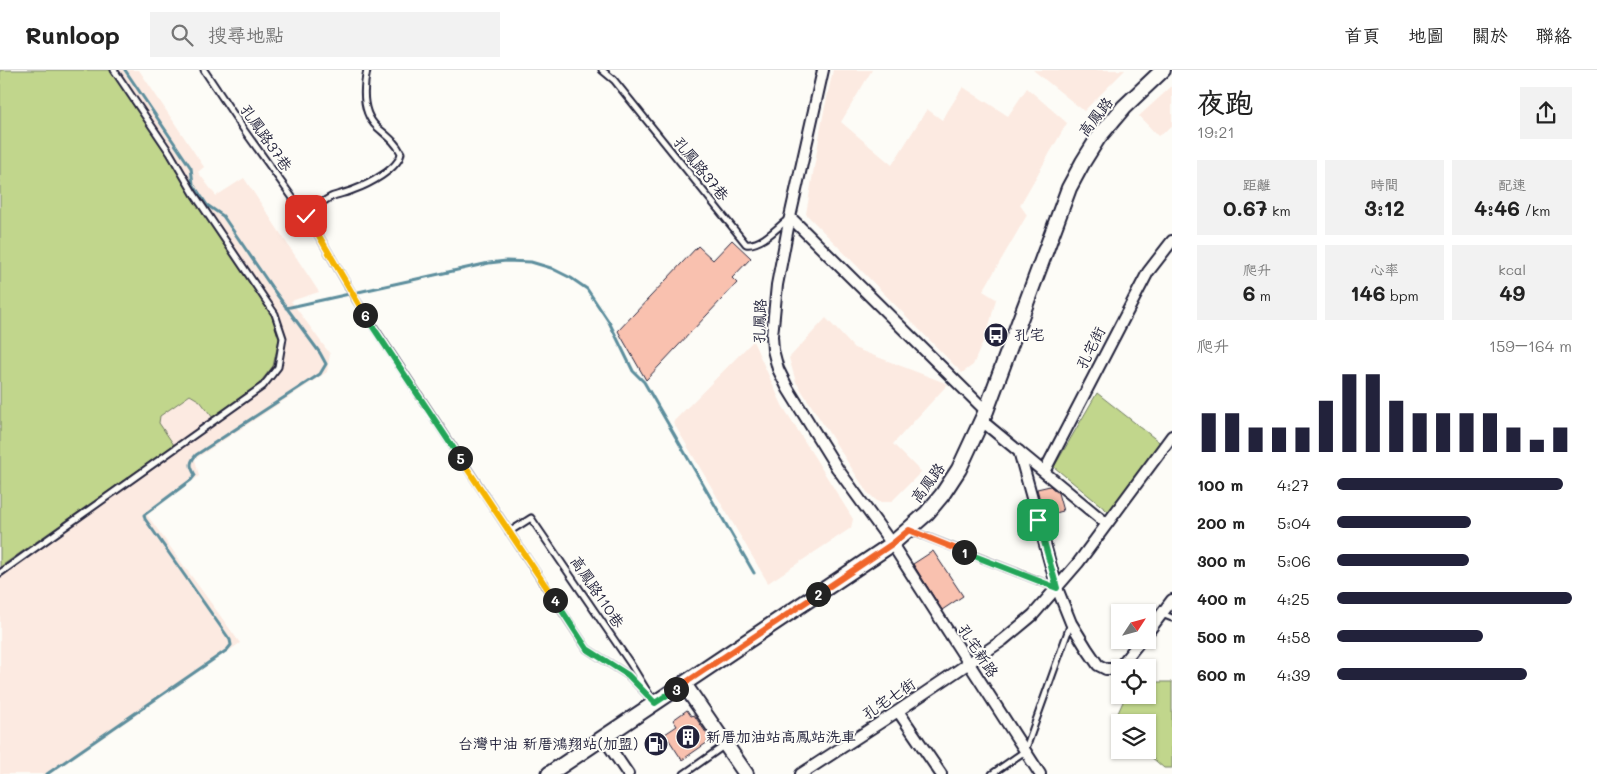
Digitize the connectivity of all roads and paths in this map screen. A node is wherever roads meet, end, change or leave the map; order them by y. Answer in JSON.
{"nodes":[{"id":1,"x":114,"y":70,"type":"edge"},
{"id":2,"x":204,"y":70,"type":"edge"},
{"id":3,"x":367,"y":70,"type":"edge"},
{"id":4,"x":602,"y":70,"type":"edge"},
{"id":5,"x":824,"y":70,"type":"edge"},
{"id":6,"x":1163,"y":70,"type":"edge"},
{"id":7,"x":306,"y":216,"type":"junction"},
{"id":8,"x":790,"y":217,"type":"junction"},
{"id":9,"x":1172,"y":241,"type":"edge"},
{"id":10,"x":984,"y":416,"type":"junction"},
{"id":11,"x":1172,"y":436,"type":"edge"},
{"id":12,"x":1019,"y":451,"type":"junction"},
{"id":13,"x":1044,"y":472,"type":"junction"},
{"id":14,"x":1107,"y":524,"type":"junction"},
{"id":15,"x":909,"y":530,"type":"junction"},
{"id":16,"x":510,"y":532,"type":"junction"},
{"id":17,"x":892,"y":544,"type":"junction"},
{"id":18,"x":0,"y":572,"type":"edge"},
{"id":19,"x":1057,"y":588,"type":"junction"},
{"id":20,"x":1172,"y":600,"type":"edge"},
{"id":21,"x":1162,"y":614,"type":"junction"},
{"id":22,"x":1172,"y":618,"type":"edge"},
{"id":23,"x":1156,"y":622,"type":"edge"},
{"id":24,"x":1072,"y":623,"type":"junction"},
{"id":25,"x":1134,"y":649,"type":"edge"},
{"id":26,"x":968,"y":663,"type":"junction"},
{"id":27,"x":684,"y":684,"type":"junction"},
{"id":28,"x":655,"y":703,"type":"junction"},
{"id":29,"x":898,"y":712,"type":"junction"},
{"id":30,"x":603,"y":737,"type":"junction"},
{"id":31,"x":726,"y":744,"type":"junction"},
{"id":32,"x":1025,"y":751,"type":"junction"},
{"id":33,"x":548,"y":774,"type":"edge"},
{"id":34,"x":628,"y":774,"type":"edge"},
{"id":35,"x":684,"y":774,"type":"edge"},
{"id":36,"x":746,"y":774,"type":"edge"},
{"id":37,"x":801,"y":774,"type":"edge"},
{"id":38,"x":942,"y":774,"type":"edge"},
{"id":39,"x":992,"y":774,"type":"edge"},
{"id":40,"x":1040,"y":774,"type":"edge"}],
"edges":[{"from":1,"to":18,"type":"lane"},
{"from":2,"to":7,"type":"lane","name":"孔鳳路37巷"},
{"from":3,"to":7,"type":"lane"},
{"from":4,"to":8,"type":"lane","name":"孔鳳路37巷"},
{"from":5,"to":8,"type":"street","name":"孔鳳路"},
{"from":6,"to":10,"type":"street","name":"高鳳路"},
{"from":7,"to":16,"type":"lane","name":"孔鳳路37巷"},
{"from":8,"to":10,"type":"street"},
{"from":8,"to":17,"type":"street","name":"孔鳳路"},
{"from":9,"to":13,"type":"street","name":"孔宅街"},
{"from":10,"to":12,"type":"street"},
{"from":10,"to":15,"type":"street","name":"高鳳路"},
{"from":11,"to":14,"type":"street"},
{"from":12,"to":13,"type":"street"},
{"from":12,"to":19,"type":"street"},
{"from":13,"to":14,"type":"street"},
{"from":14,"to":19,"type":"street"},
{"from":15,"to":17,"type":"street","name":"高鳳路"},
{"from":15,"to":19,"type":"lane"},
{"from":16,"to":28,"type":"lane","name":"孔鳳路37巷"},
{"from":16,"to":28,"type":"lane","name":"高鳳路110巷"},
{"from":17,"to":26,"type":"street","name":"孔宅新路"},
{"from":17,"to":27,"type":"street","name":"高鳳路"},
{"from":19,"to":24,"type":"street"},
{"from":19,"to":26,"type":"street"},
{"from":20,"to":21,"type":"street"},
{"from":21,"to":22,"type":"lane"},
{"from":21,"to":23,"type":"street"},
{"from":24,"to":25,"type":"street"},
{"from":24,"to":32,"type":"lane"},
{"from":26,"to":29,"type":"street","name":"孔宅七街"},
{"from":26,"to":32,"type":"street","name":"孔宅新路"},
{"from":27,"to":28,"type":"street","name":"高鳳路"},
{"from":27,"to":31,"type":"street"},
{"from":28,"to":30,"type":"street","name":"高鳳路"},
{"from":29,"to":37,"type":"street","name":"孔宅七街"},
{"from":29,"to":38,"type":"street"},
{"from":30,"to":33,"type":"street","name":"高鳳路"},
{"from":30,"to":34,"type":"street"},
{"from":31,"to":35,"type":"lane"},
{"from":31,"to":36,"type":"street"},
{"from":32,"to":39,"type":"lane"},
{"from":32,"to":40,"type":"street","name":"孔宅新路"}]}
